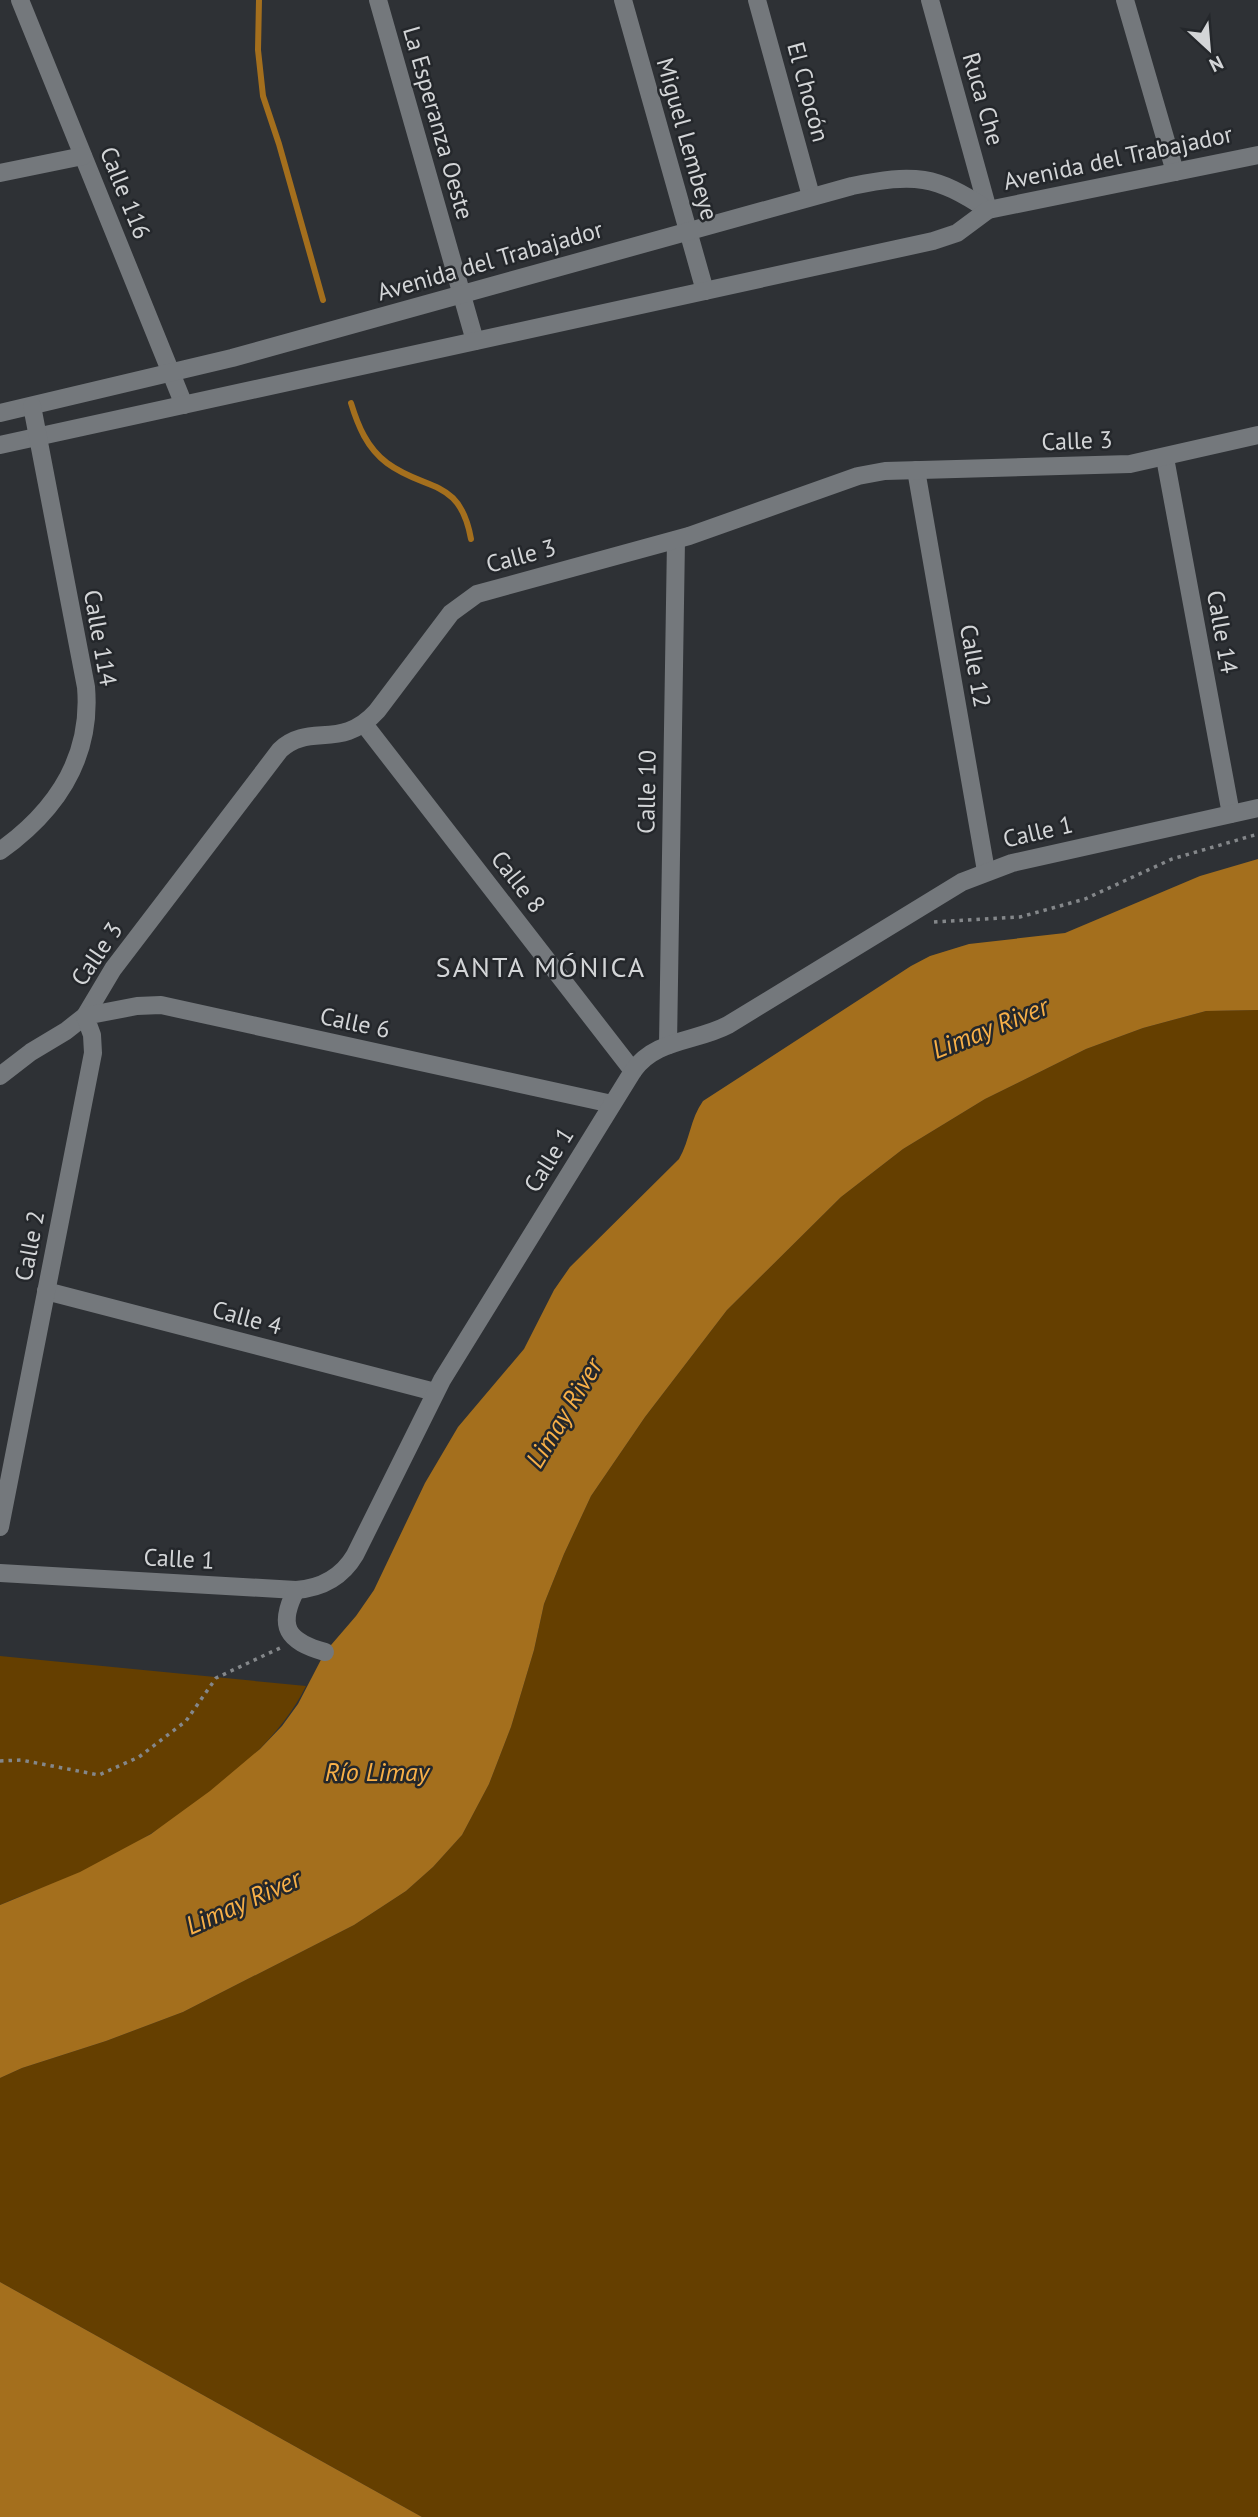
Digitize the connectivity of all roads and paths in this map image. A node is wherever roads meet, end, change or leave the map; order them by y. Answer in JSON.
{"nodes":[{"id":1,"x":20,"y":0,"type":"edge"},
{"id":2,"x":378,"y":0,"type":"edge"},
{"id":3,"x":623,"y":0,"type":"edge"},
{"id":4,"x":757,"y":0,"type":"edge"},
{"id":5,"x":930,"y":0,"type":"edge"},
{"id":6,"x":1125,"y":0,"type":"edge"},
{"id":7,"x":1258,"y":155,"type":"edge"},
{"id":8,"x":83,"y":156,"type":"junction"},
{"id":9,"x":1175,"y":172,"type":"junction"},
{"id":10,"x":0,"y":173,"type":"edge"},
{"id":11,"x":811,"y":196,"type":"junction"},
{"id":12,"x":988,"y":210,"type":"junction"},
{"id":13,"x":688,"y":231,"type":"junction"},
{"id":14,"x":705,"y":291,"type":"junction"},
{"id":15,"x":462,"y":294,"type":"junction"},
{"id":16,"x":475,"y":341,"type":"junction"},
{"id":17,"x":171,"y":373,"type":"junction"},
{"id":18,"x":184,"y":404,"type":"junction"},
{"id":19,"x":32,"y":405,"type":"junction"},
{"id":20,"x":0,"y":413,"type":"edge"},
{"id":21,"x":1258,"y":435,"type":"edge"},
{"id":22,"x":37,"y":437,"type":"junction"},
{"id":23,"x":0,"y":445,"type":"edge"},
{"id":24,"x":1165,"y":458,"type":"junction"},
{"id":25,"x":916,"y":470,"type":"junction"},
{"id":26,"x":676,"y":540,"type":"junction"},
{"id":27,"x":364,"y":724,"type":"junction"},
{"id":28,"x":1258,"y":808,"type":"edge"},
{"id":29,"x":1231,"y":814,"type":"junction"},
{"id":30,"x":1258,"y":834,"type":"edge"},
{"id":31,"x":0,"y":851,"type":"edge"},
{"id":32,"x":986,"y":871,"type":"junction"},
{"id":33,"x":932,"y":923,"type":"dead end"},
{"id":34,"x":85,"y":1016,"type":"junction"},
{"id":35,"x":668,"y":1045,"type":"junction"},
{"id":36,"x":633,"y":1071,"type":"junction"},
{"id":37,"x":0,"y":1076,"type":"edge"},
{"id":38,"x":612,"y":1104,"type":"junction"},
{"id":39,"x":46,"y":1291,"type":"junction"},
{"id":40,"x":435,"y":1392,"type":"junction"},
{"id":41,"x":0,"y":1527,"type":"edge"},
{"id":42,"x":0,"y":1573,"type":"edge"},
{"id":43,"x":296,"y":1590,"type":"junction"},
{"id":44,"x":296,"y":1640,"type":"junction"},
{"id":45,"x":324,"y":1652,"type":"dead end"},
{"id":46,"x":0,"y":1760,"type":"edge"}],
"edges":[{"from":1,"to":8,"type":"street","name":"Calle 116"},
{"from":2,"to":15,"type":"street","name":"La Esperanza Oeste"},
{"from":3,"to":13,"type":"street","name":"Miguel Lembeye"},
{"from":4,"to":11,"type":"street","name":"El Chocón"},
{"from":5,"to":12,"type":"street","name":"Ruca Che"},
{"from":6,"to":9,"type":"street"},
{"from":7,"to":9,"type":"street","name":"Avenida del Trabajador"},
{"from":8,"to":10,"type":"street"},
{"from":8,"to":17,"type":"street","name":"Calle 116"},
{"from":9,"to":12,"type":"street","name":"Avenida del Trabajador"},
{"from":11,"to":12,"type":"street","name":"Avenida del Trabajador"},
{"from":11,"to":13,"type":"street","name":"Avenida del Trabajador"},
{"from":12,"to":14,"type":"street","name":"Avenida del Trabajador"},
{"from":13,"to":14,"type":"street","name":"Miguel Lembeye"},
{"from":13,"to":15,"type":"street","name":"Avenida del Trabajador"},
{"from":14,"to":16,"type":"street","name":"Avenida del Trabajador"},
{"from":15,"to":16,"type":"street","name":"La Esperanza Oeste"},
{"from":15,"to":17,"type":"street","name":"Avenida del Trabajador"},
{"from":16,"to":18,"type":"street","name":"Avenida del Trabajador"},
{"from":17,"to":18,"type":"street","name":"Calle 116"},
{"from":17,"to":19,"type":"street","name":"Avenida del Trabajador"},
{"from":18,"to":22,"type":"street","name":"Avenida del Trabajador"},
{"from":19,"to":20,"type":"street","name":"Avenida del Trabajador"},
{"from":19,"to":22,"type":"street","name":"Calle 114"},
{"from":21,"to":24,"type":"street","name":"Calle 3"},
{"from":22,"to":23,"type":"street","name":"Avenida del Trabajador"},
{"from":22,"to":31,"type":"street","name":"Calle 114"},
{"from":24,"to":25,"type":"street","name":"Calle 3"},
{"from":24,"to":29,"type":"street","name":"Calle 14"},
{"from":25,"to":26,"type":"street","name":"Calle 3"},
{"from":25,"to":32,"type":"street","name":"Calle 12"},
{"from":26,"to":27,"type":"street","name":"Calle 3"},
{"from":26,"to":35,"type":"street","name":"Calle 10"},
{"from":27,"to":34,"type":"street","name":"Calle 3"},
{"from":27,"to":36,"type":"street","name":"Calle 8"},
{"from":28,"to":29,"type":"street","name":"Calle 1"},
{"from":29,"to":32,"type":"street","name":"Calle 1"},
{"from":30,"to":33,"type":"path"},
{"from":32,"to":35,"type":"street","name":"Calle 1"},
{"from":34,"to":37,"type":"street","name":"Calle 3"},
{"from":34,"to":38,"type":"street","name":"Calle 6"},
{"from":34,"to":39,"type":"street","name":"Calle 2"},
{"from":35,"to":36,"type":"street","name":"Calle 1"},
{"from":36,"to":38,"type":"street","name":"Calle 1"},
{"from":38,"to":40,"type":"street","name":"Calle 1"},
{"from":39,"to":40,"type":"street","name":"Calle 4"},
{"from":39,"to":41,"type":"street","name":"Calle 2"},
{"from":40,"to":43,"type":"street","name":"Calle 1"},
{"from":42,"to":43,"type":"street","name":"Calle 1"},
{"from":43,"to":44,"type":"street"},
{"from":44,"to":45,"type":"street"},
{"from":44,"to":46,"type":"path"}]}
